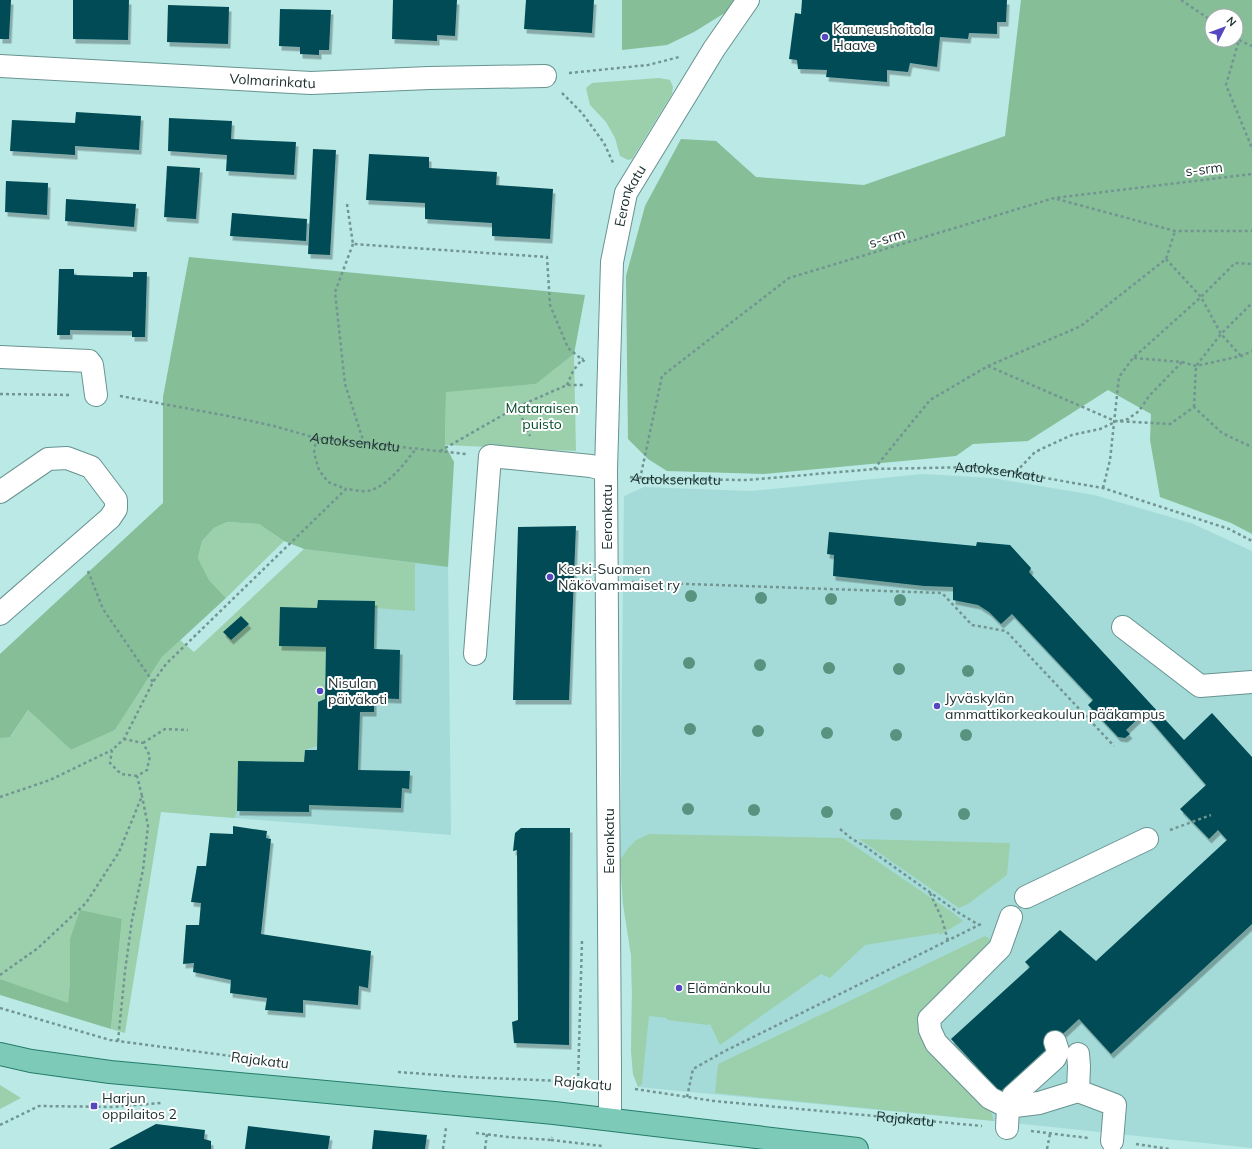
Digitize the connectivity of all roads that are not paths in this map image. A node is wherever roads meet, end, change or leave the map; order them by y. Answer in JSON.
{"nodes":[{"id":1,"x":748,"y":0,"type":"edge"},
{"id":2,"x":0,"y":66,"type":"edge"},
{"id":3,"x":545,"y":76,"type":"road end"},
{"id":4,"x":0,"y":357,"type":"edge"},
{"id":5,"x":96,"y":395,"type":"road end"},
{"id":6,"x":606,"y":470,"type":"junction"},
{"id":7,"x":0,"y":492,"type":"edge"},
{"id":8,"x":0,"y":614,"type":"edge"},
{"id":9,"x":1123,"y":627,"type":"dead end"},
{"id":10,"x":475,"y":654,"type":"dead end"},
{"id":11,"x":1252,"y":682,"type":"edge"},
{"id":12,"x":1147,"y":839,"type":"dead end"},
{"id":13,"x":1026,"y":897,"type":"dead end"},
{"id":14,"x":1011,"y":917,"type":"road end"},
{"id":15,"x":1055,"y":1042,"type":"dead end"},
{"id":16,"x":0,"y":1054,"type":"edge"},
{"id":17,"x":1078,"y":1054,"type":"dead end"},
{"id":18,"x":1078,"y":1091,"type":"junction"},
{"id":19,"x":1008,"y":1107,"type":"junction"},
{"id":20,"x":610,"y":1119,"type":"junction"},
{"id":21,"x":1007,"y":1128,"type":"road end"},
{"id":22,"x":1112,"y":1141,"type":"road end"},
{"id":23,"x":857,"y":1149,"type":"edge"}],
"edges":[{"from":1,"to":6,"type":"street","name":"Eeronkatu"},
{"from":2,"to":3,"type":"street","name":"Volmarinkatu"},
{"from":4,"to":5,"type":"street"},
{"from":6,"to":10,"type":"street"},
{"from":6,"to":20,"type":"street","name":"Eeronkatu"},
{"from":7,"to":8,"type":"street"},
{"from":9,"to":11,"type":"street"},
{"from":12,"to":13,"type":"street"},
{"from":14,"to":19,"type":"street"},
{"from":15,"to":19,"type":"street"},
{"from":16,"to":20,"type":"main road","name":"Rajakatu"},
{"from":17,"to":18,"type":"street"},
{"from":18,"to":19,"type":"street"},
{"from":18,"to":22,"type":"street"},
{"from":19,"to":21,"type":"street"},
{"from":20,"to":23,"type":"main road","name":"Rajakatu"}]}
